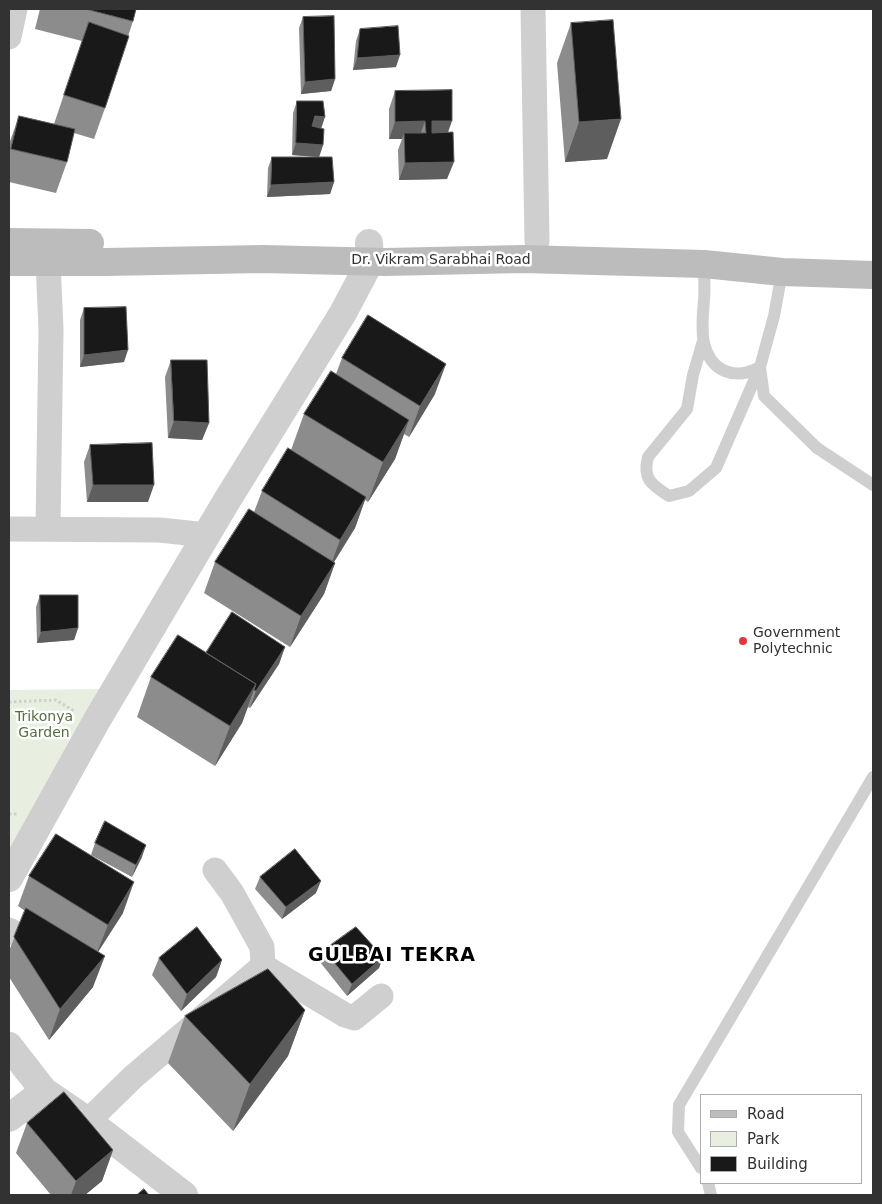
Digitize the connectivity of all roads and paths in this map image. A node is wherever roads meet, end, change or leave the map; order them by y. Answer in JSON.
{"nodes":[{"id":1,"x":15,"y":9,"type":"edge"},
{"id":2,"x":533,"y":9,"type":"edge"},
{"id":3,"x":9,"y":38,"type":"edge"},
{"id":4,"x":536,"y":241,"type":"junction"},
{"id":5,"x":9,"y":242,"type":"edge"},
{"id":6,"x":370,"y":252,"type":"junction"},
{"id":7,"x":873,"y":256,"type":"edge"},
{"id":8,"x":9,"y":262,"type":"edge"},
{"id":9,"x":48,"y":262,"type":"junction"},
{"id":10,"x":704,"y":264,"type":"junction"},
{"id":11,"x":782,"y":272,"type":"junction"},
{"id":12,"x":873,"y":275,"type":"edge"},
{"id":13,"x":704,"y":340,"type":"junction"},
{"id":14,"x":760,"y":367,"type":"junction"},
{"id":15,"x":873,"y":484,"type":"edge"},
{"id":16,"x":9,"y":529,"type":"edge"},
{"id":17,"x":48,"y":529,"type":"junction"},
{"id":18,"x":207,"y":535,"type":"junction"},
{"id":19,"x":9,"y":702,"type":"edge"},
{"id":20,"x":75,"y":720,"type":"dead end"},
{"id":21,"x":873,"y":777,"type":"edge"},
{"id":22,"x":9,"y":814,"type":"edge"},
{"id":23,"x":21,"y":814,"type":"dead end"},
{"id":24,"x":215,"y":870,"type":"dead end"},
{"id":25,"x":9,"y":878,"type":"edge"},
{"id":26,"x":9,"y":930,"type":"edge"},
{"id":27,"x":61,"y":959,"type":"edge"},
{"id":28,"x":263,"y":966,"type":"junction"},
{"id":29,"x":381,"y":996,"type":"dead end"},
{"id":30,"x":9,"y":1046,"type":"edge"},
{"id":31,"x":44,"y":1091,"type":"junction"},
{"id":32,"x":9,"y":1118,"type":"edge"},
{"id":33,"x":88,"y":1121,"type":"junction"},
{"id":34,"x":700,"y":1166,"type":"edge"},
{"id":35,"x":184,"y":1195,"type":"edge"}],
"edges":[{"from":1,"to":3,"type":"street"},
{"from":2,"to":4,"type":"street"},
{"from":4,"to":6,"type":"main road","name":"Dr. Vikram Sarabhai Road"},
{"from":4,"to":7,"type":"main road","name":"Dr. Vikram Sarabhai Road"},
{"from":5,"to":6,"type":"main road","name":"Dr. Vikram Sarabhai Road"},
{"from":6,"to":9,"type":"main road","name":"Dr. Vikram Sarabhai Road"},
{"from":6,"to":10,"type":"main road","name":"Dr. Vikram Sarabhai Road"},
{"from":6,"to":18,"type":"street"},
{"from":8,"to":9,"type":"main road","name":"Dr. Vikram Sarabhai Road"},
{"from":9,"to":17,"type":"street"},
{"from":10,"to":11,"type":"main road","name":"Dr. Vikram Sarabhai Road"},
{"from":10,"to":13,"type":"lane"},
{"from":11,"to":12,"type":"main road","name":"Dr. Vikram Sarabhai Road"},
{"from":11,"to":14,"type":"lane"},
{"from":13,"to":14,"type":"lane"},
{"from":13,"to":14,"type":"lane"},
{"from":14,"to":15,"type":"lane"},
{"from":16,"to":17,"type":"street"},
{"from":17,"to":18,"type":"street"},
{"from":18,"to":25,"type":"street"},
{"from":19,"to":20,"type":"path"},
{"from":21,"to":34,"type":"lane"},
{"from":22,"to":23,"type":"path"},
{"from":24,"to":28,"type":"street"},
{"from":26,"to":27,"type":"street"},
{"from":28,"to":29,"type":"street"},
{"from":28,"to":33,"type":"street"},
{"from":30,"to":31,"type":"street"},
{"from":31,"to":32,"type":"street"},
{"from":31,"to":33,"type":"street"},
{"from":33,"to":35,"type":"street"}]}
